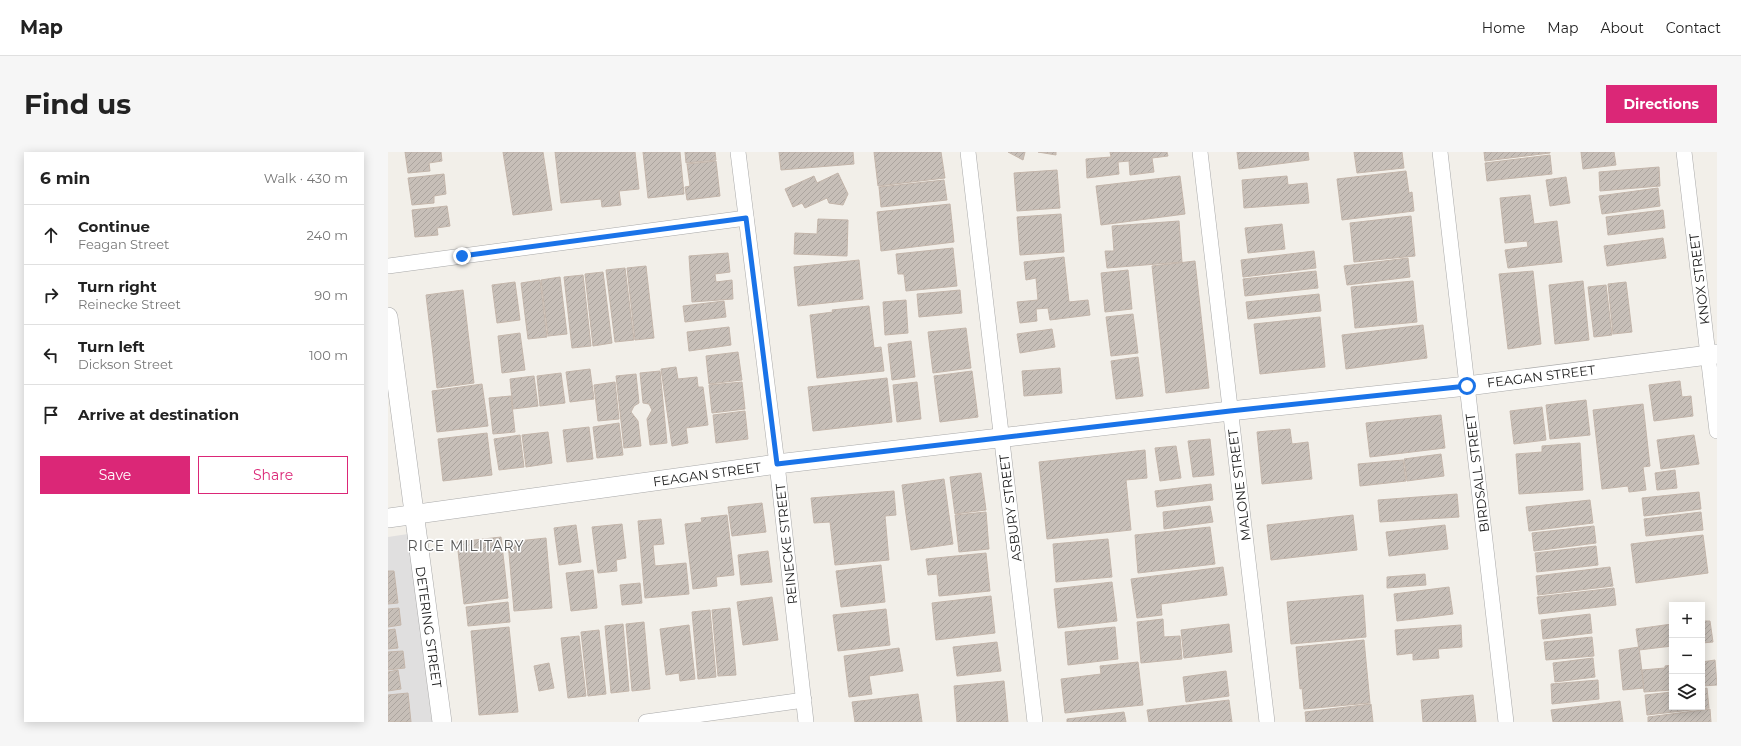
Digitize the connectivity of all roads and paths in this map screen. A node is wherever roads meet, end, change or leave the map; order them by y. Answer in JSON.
{"nodes":[{"id":1,"x":738,"y":152,"type":"edge"},
{"id":2,"x":968,"y":152,"type":"edge"},
{"id":3,"x":1200,"y":152,"type":"edge"},
{"id":4,"x":1440,"y":152,"type":"edge"},
{"id":5,"x":1684,"y":152,"type":"edge"},
{"id":6,"x":746,"y":218,"type":"junction"},
{"id":7,"x":388,"y":266,"type":"edge"},
{"id":8,"x":388,"y":317,"type":"edge"},
{"id":9,"x":1712,"y":355,"type":"edge"},
{"id":10,"x":1467,"y":386,"type":"junction"},
{"id":11,"x":1230,"y":411,"type":"junction"},
{"id":12,"x":1717,"y":431,"type":"edge"},
{"id":13,"x":1002,"y":438,"type":"junction"},
{"id":14,"x":777,"y":464,"type":"junction"},
{"id":15,"x":414,"y":514,"type":"junction"},
{"id":16,"x":388,"y":518,"type":"edge"},
{"id":17,"x":804,"y":700,"type":"junction"},
{"id":18,"x":442,"y":722,"type":"edge"},
{"id":19,"x":646,"y":722,"type":"edge"},
{"id":20,"x":806,"y":722,"type":"edge"},
{"id":21,"x":1035,"y":722,"type":"edge"},
{"id":22,"x":1267,"y":722,"type":"edge"},
{"id":23,"x":1506,"y":722,"type":"edge"}],
"edges":[{"from":1,"to":6,"type":"street","name":"REINECKE STREET"},
{"from":2,"to":13,"type":"street","name":"ASBURY STREET"},
{"from":3,"to":11,"type":"street","name":"MALONE STREET"},
{"from":4,"to":10,"type":"street","name":"BIRDSALL STREET"},
{"from":5,"to":9,"type":"street","name":"KNOX STREET"},
{"from":6,"to":7,"type":"street"},
{"from":6,"to":14,"type":"street","name":"REINECKE STREET"},
{"from":8,"to":15,"type":"street","name":"DETERING STREET"},
{"from":9,"to":10,"type":"street","name":"FEAGAN STREET"},
{"from":9,"to":12,"type":"street","name":"KNOX STREET"},
{"from":10,"to":11,"type":"street","name":"FEAGAN STREET"},
{"from":10,"to":23,"type":"street","name":"BIRDSALL STREET"},
{"from":11,"to":13,"type":"street","name":"FEAGAN STREET"},
{"from":11,"to":22,"type":"street","name":"MALONE STREET"},
{"from":13,"to":14,"type":"street","name":"FEAGAN STREET"},
{"from":13,"to":21,"type":"street","name":"ASBURY STREET"},
{"from":14,"to":15,"type":"street","name":"FEAGAN STREET"},
{"from":14,"to":17,"type":"street","name":"REINECKE STREET"},
{"from":15,"to":16,"type":"street","name":"FEAGAN STREET"},
{"from":15,"to":18,"type":"street","name":"DETERING STREET"},
{"from":17,"to":19,"type":"street"},
{"from":17,"to":20,"type":"street","name":"REINECKE STREET"}]}
